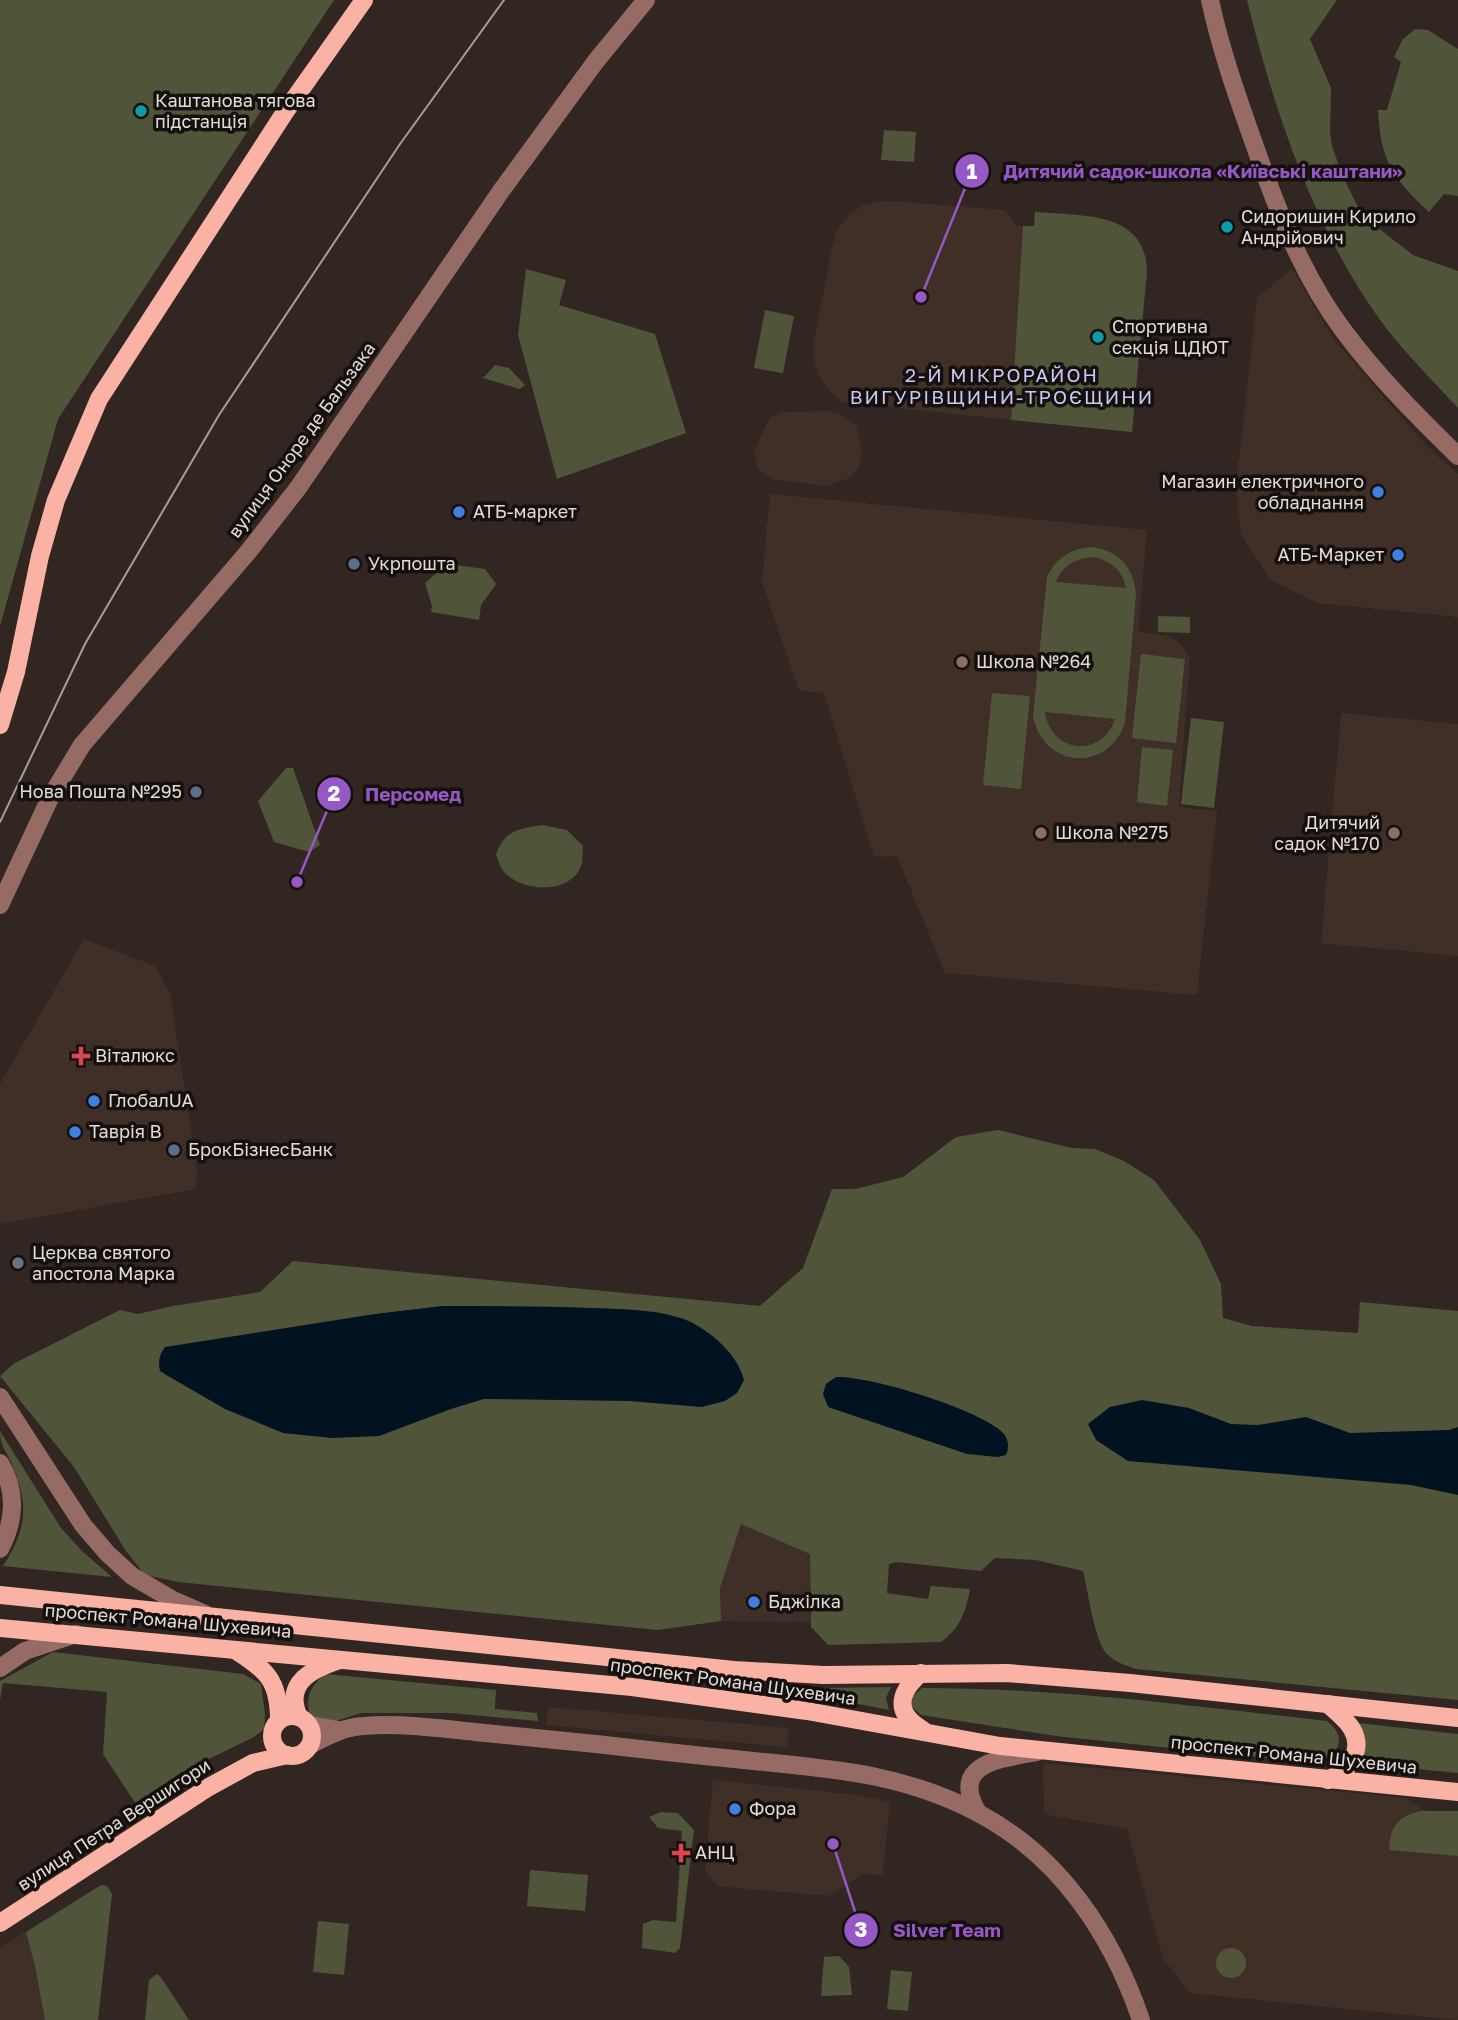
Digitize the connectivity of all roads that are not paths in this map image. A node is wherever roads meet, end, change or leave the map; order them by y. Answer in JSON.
{"nodes":[{"id":1,"x":364,"y":0,"type":"edge"},
{"id":2,"x":646,"y":0,"type":"edge"},
{"id":3,"x":1210,"y":0,"type":"edge"},
{"id":4,"x":1458,"y":456,"type":"edge"},
{"id":5,"x":0,"y":726,"type":"edge"},
{"id":6,"x":0,"y":905,"type":"edge"},
{"id":7,"x":0,"y":1397,"type":"edge"},
{"id":8,"x":0,"y":1463,"type":"edge"},
{"id":9,"x":0,"y":1549,"type":"edge"},
{"id":10,"x":0,"y":1595,"type":"edge"},
{"id":11,"x":218,"y":1619,"type":"junction"},
{"id":12,"x":0,"y":1628,"type":"edge"},
{"id":13,"x":78,"y":1634,"type":"junction"},
{"id":14,"x":232,"y":1648,"type":"junction"},
{"id":15,"x":344,"y":1658,"type":"junction"},
{"id":16,"x":0,"y":1668,"type":"edge"},
{"id":17,"x":921,"y":1673,"type":"junction"},
{"id":18,"x":1328,"y":1704,"type":"junction"},
{"id":19,"x":1458,"y":1718,"type":"edge"},
{"id":20,"x":279,"y":1720,"type":"junction"},
{"id":21,"x":304,"y":1721,"type":"junction"},
{"id":22,"x":338,"y":1730,"type":"junction"},
{"id":23,"x":926,"y":1732,"type":"junction"},
{"id":24,"x":272,"y":1737,"type":"junction"},
{"id":25,"x":310,"y":1745,"type":"junction"},
{"id":26,"x":1044,"y":1751,"type":"junction"},
{"id":27,"x":287,"y":1755,"type":"junction"},
{"id":28,"x":253,"y":1763,"type":"junction"},
{"id":29,"x":1328,"y":1780,"type":"junction"},
{"id":30,"x":1458,"y":1792,"type":"edge"},
{"id":31,"x":978,"y":1813,"type":"junction"},
{"id":32,"x":0,"y":1923,"type":"edge"},
{"id":33,"x":1141,"y":2020,"type":"edge"}],
"edges":[{"from":1,"to":5,"type":"main road"},
{"from":2,"to":6,"type":"street","name":"вулиця Оноре де Бальзака"},
{"from":3,"to":4,"type":"street"},
{"from":7,"to":11,"type":"street"},
{"from":8,"to":9,"type":"street"},
{"from":10,"to":11,"type":"main road","name":"проспект Романа Шухевича"},
{"from":11,"to":17,"type":"main road","name":"проспект Романа Шухевича"},
{"from":12,"to":13,"type":"main road","name":"проспект Романа Шухевича"},
{"from":13,"to":14,"type":"main road","name":"проспект Романа Шухевича"},
{"from":13,"to":16,"type":"street"},
{"from":14,"to":15,"type":"main road","name":"проспект Романа Шухевича"},
{"from":14,"to":20,"type":"main road"},
{"from":15,"to":21,"type":"main road"},
{"from":15,"to":23,"type":"main road","name":"проспект Романа Шухевича"},
{"from":17,"to":18,"type":"main road","name":"проспект Романа Шухевича"},
{"from":17,"to":23,"type":"main road"},
{"from":18,"to":19,"type":"main road","name":"проспект Романа Шухевича"},
{"from":18,"to":29,"type":"main road"},
{"from":20,"to":21,"type":"main road"},
{"from":20,"to":24,"type":"main road"},
{"from":21,"to":22,"type":"street"},
{"from":21,"to":25,"type":"main road"},
{"from":22,"to":25,"type":"street"},
{"from":22,"to":31,"type":"street"},
{"from":23,"to":26,"type":"main road","name":"проспект Романа Шухевича"},
{"from":24,"to":27,"type":"main road"},
{"from":24,"to":28,"type":"main road","name":"вулиця Петра Вершигори"},
{"from":25,"to":27,"type":"main road"},
{"from":26,"to":29,"type":"main road","name":"проспект Романа Шухевича"},
{"from":26,"to":31,"type":"street"},
{"from":27,"to":28,"type":"main road","name":"вулиця Петра Вершигори"},
{"from":28,"to":32,"type":"main road","name":"вулиця Петра Вершигори"},
{"from":29,"to":30,"type":"main road","name":"проспект Романа Шухевича"},
{"from":31,"to":33,"type":"street"}]}
